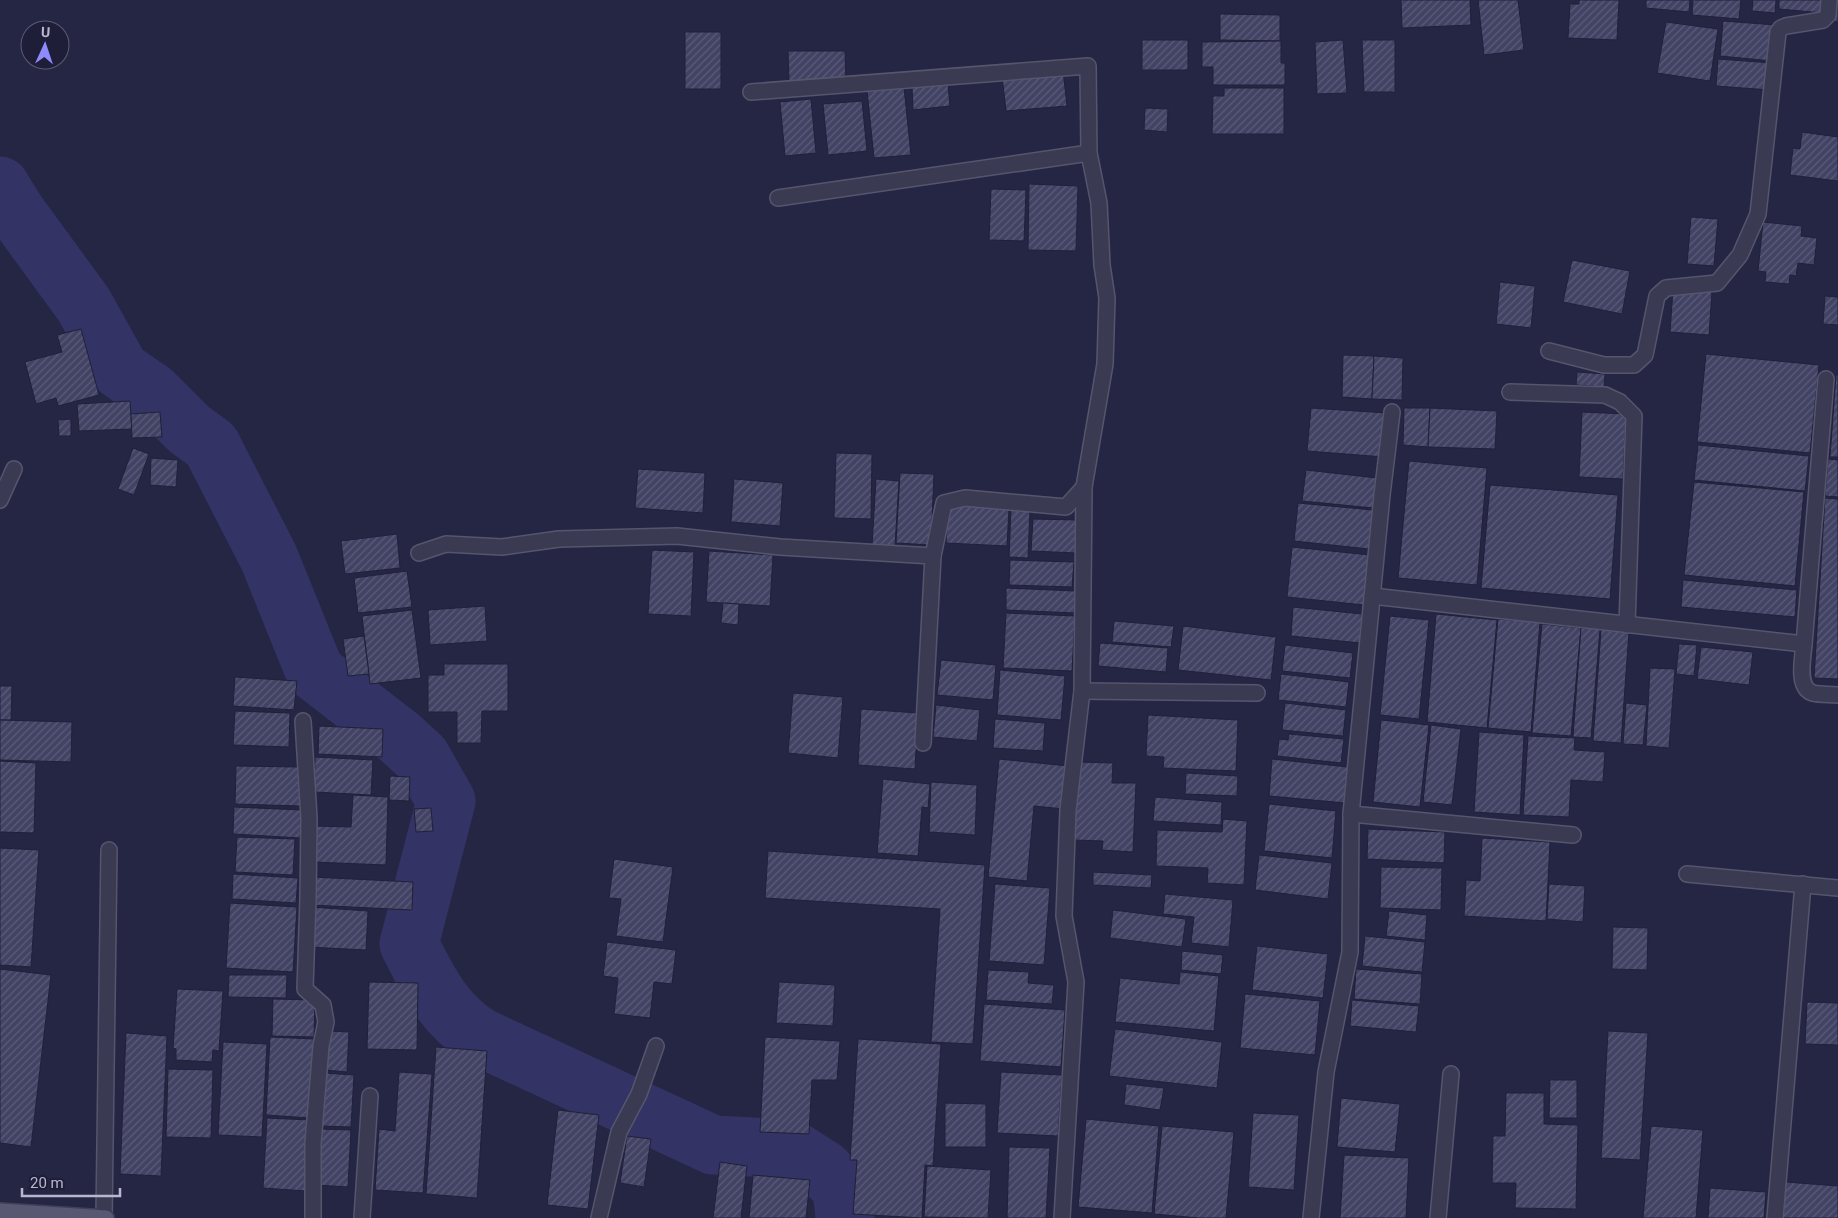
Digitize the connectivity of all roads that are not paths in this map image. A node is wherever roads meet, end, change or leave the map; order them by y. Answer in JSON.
{"nodes":[{"id":1,"x":1829,"y":0,"type":"edge"},
{"id":2,"x":751,"y":92,"type":"dead end"},
{"id":3,"x":1089,"y":153,"type":"junction"},
{"id":4,"x":778,"y":198,"type":"dead end"},
{"id":5,"x":1549,"y":351,"type":"dead end"},
{"id":6,"x":1826,"y":379,"type":"dead end"},
{"id":7,"x":1510,"y":392,"type":"dead end"},
{"id":8,"x":1392,"y":412,"type":"dead end"},
{"id":9,"x":14,"y":469,"type":"dead end"},
{"id":10,"x":1084,"y":487,"type":"junction"},
{"id":11,"x":0,"y":500,"type":"edge"},
{"id":12,"x":420,"y":553,"type":"dead end"},
{"id":13,"x":933,"y":556,"type":"junction"},
{"id":14,"x":1372,"y":596,"type":"junction"},
{"id":15,"x":1628,"y":625,"type":"junction"},
{"id":16,"x":1804,"y":644,"type":"junction"},
{"id":17,"x":1082,"y":692,"type":"junction"},
{"id":18,"x":1257,"y":693,"type":"dead end"},
{"id":19,"x":1838,"y":695,"type":"edge"},
{"id":20,"x":302,"y":722,"type":"dead end"},
{"id":21,"x":923,"y":743,"type":"dead end"},
{"id":22,"x":1351,"y":814,"type":"junction"},
{"id":23,"x":1573,"y":835,"type":"dead end"},
{"id":24,"x":109,"y":850,"type":"dead end"},
{"id":25,"x":1687,"y":874,"type":"dead end"},
{"id":26,"x":1803,"y":884,"type":"junction"},
{"id":27,"x":1838,"y":888,"type":"edge"},
{"id":28,"x":656,"y":1046,"type":"dead end"},
{"id":29,"x":1451,"y":1074,"type":"dead end"},
{"id":30,"x":370,"y":1096,"type":"dead end"},
{"id":31,"x":0,"y":1211,"type":"edge"},
{"id":32,"x":105,"y":1218,"type":"edge"},
{"id":33,"x":313,"y":1218,"type":"edge"},
{"id":34,"x":362,"y":1218,"type":"edge"},
{"id":35,"x":599,"y":1218,"type":"edge"},
{"id":36,"x":1062,"y":1218,"type":"edge"},
{"id":37,"x":1311,"y":1218,"type":"edge"},
{"id":38,"x":1438,"y":1218,"type":"edge"},
{"id":39,"x":1775,"y":1218,"type":"edge"}],
"edges":[{"from":1,"to":5,"type":"street"},
{"from":2,"to":3,"type":"street"},
{"from":3,"to":4,"type":"street"},
{"from":3,"to":10,"type":"street"},
{"from":6,"to":16,"type":"street"},
{"from":7,"to":15,"type":"street"},
{"from":8,"to":14,"type":"street"},
{"from":9,"to":11,"type":"street"},
{"from":10,"to":13,"type":"street"},
{"from":10,"to":17,"type":"street"},
{"from":12,"to":13,"type":"street"},
{"from":13,"to":21,"type":"street"},
{"from":14,"to":15,"type":"street"},
{"from":14,"to":22,"type":"street"},
{"from":15,"to":16,"type":"street"},
{"from":16,"to":19,"type":"street"},
{"from":17,"to":18,"type":"street"},
{"from":17,"to":36,"type":"street"},
{"from":20,"to":33,"type":"street"},
{"from":22,"to":23,"type":"street"},
{"from":22,"to":37,"type":"street"},
{"from":24,"to":32,"type":"street"},
{"from":25,"to":26,"type":"street"},
{"from":26,"to":27,"type":"street"},
{"from":26,"to":39,"type":"street"},
{"from":28,"to":35,"type":"street"},
{"from":29,"to":38,"type":"street"},
{"from":30,"to":34,"type":"street"},
{"from":31,"to":32,"type":"main road"}]}
